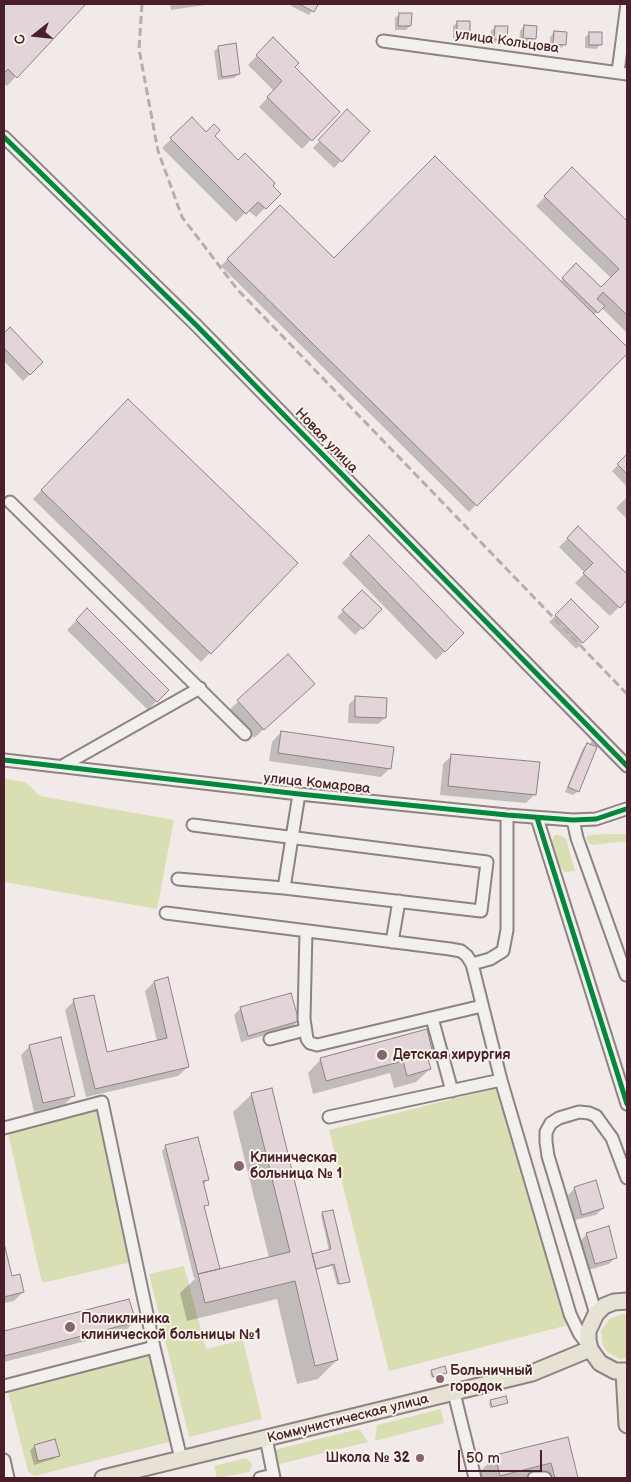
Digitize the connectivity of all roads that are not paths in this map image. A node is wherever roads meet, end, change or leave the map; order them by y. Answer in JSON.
{"nodes":[{"id":1,"x":627,"y":4,"type":"edge"},
{"id":2,"x":383,"y":41,"type":"dead end"},
{"id":3,"x":623,"y":73,"type":"edge"},
{"id":4,"x":4,"y":137,"type":"edge"},
{"id":5,"x":10,"y":502,"type":"dead end"},
{"id":6,"x":200,"y":688,"type":"junction"},
{"id":7,"x":245,"y":734,"type":"dead end"},
{"id":8,"x":4,"y":760,"type":"edge"},
{"id":9,"x":64,"y":766,"type":"junction"},
{"id":10,"x":627,"y":766,"type":"edge"},
{"id":11,"x":299,"y":794,"type":"junction"},
{"id":12,"x":627,"y":809,"type":"edge"},
{"id":13,"x":507,"y":816,"type":"junction"},
{"id":14,"x":537,"y":818,"type":"junction"},
{"id":15,"x":573,"y":820,"type":"junction"},
{"id":16,"x":193,"y":825,"type":"dead end"},
{"id":17,"x":292,"y":839,"type":"junction"},
{"id":18,"x":178,"y":878,"type":"dead end"},
{"id":19,"x":284,"y":888,"type":"junction"},
{"id":20,"x":399,"y":901,"type":"junction"},
{"id":21,"x":166,"y":913,"type":"dead end"},
{"id":22,"x":306,"y":931,"type":"junction"},
{"id":23,"x":392,"y":942,"type":"junction"},
{"id":24,"x":472,"y":964,"type":"junction"},
{"id":25,"x":627,"y":974,"type":"edge"},
{"id":26,"x":482,"y":1006,"type":"junction"},
{"id":27,"x":432,"y":1018,"type":"junction"},
{"id":28,"x":305,"y":1030,"type":"junction"},
{"id":29,"x":270,"y":1039,"type":"dead end"},
{"id":30,"x":501,"y":1080,"type":"junction"},
{"id":31,"x":452,"y":1091,"type":"junction"},
{"id":32,"x":627,"y":1104,"type":"edge"},
{"id":33,"x":329,"y":1118,"type":"dead end"},
{"id":34,"x":4,"y":1128,"type":"edge"},
{"id":35,"x":627,"y":1178,"type":"edge"},
{"id":36,"x":627,"y":1301,"type":"edge"},
{"id":37,"x":596,"y":1314,"type":"junction"},
{"id":38,"x":154,"y":1347,"type":"junction"},
{"id":39,"x":590,"y":1349,"type":"junction"},
{"id":40,"x":625,"y":1372,"type":"edge"},
{"id":41,"x":4,"y":1386,"type":"edge"},
{"id":42,"x":454,"y":1393,"type":"junction"},
{"id":43,"x":627,"y":1425,"type":"edge"},
{"id":44,"x":266,"y":1438,"type":"junction"},
{"id":45,"x":181,"y":1459,"type":"junction"},
{"id":46,"x":4,"y":1460,"type":"edge"},
{"id":47,"x":274,"y":1476,"type":"edge"},
{"id":48,"x":8,"y":1478,"type":"edge"},
{"id":49,"x":103,"y":1478,"type":"edge"},
{"id":50,"x":260,"y":1478,"type":"edge"},
{"id":51,"x":475,"y":1478,"type":"edge"},
{"id":52,"x":534,"y":1478,"type":"edge"},
{"id":53,"x":545,"y":1478,"type":"edge"}],
"edges":[{"from":1,"to":3,"type":"street"},
{"from":2,"to":3,"type":"street","name":"улица Кольцова"},
{"from":4,"to":10,"type":"street","name":"Новая улица"},
{"from":5,"to":6,"type":"street"},
{"from":6,"to":7,"type":"street"},
{"from":6,"to":9,"type":"street"},
{"from":8,"to":9,"type":"street","name":"улица Комарова"},
{"from":9,"to":11,"type":"street","name":"улица Комарова"},
{"from":11,"to":13,"type":"street","name":"улица Комарова"},
{"from":11,"to":17,"type":"street"},
{"from":12,"to":15,"type":"street","name":"улица Комарова"},
{"from":13,"to":14,"type":"street","name":"улица Комарова"},
{"from":13,"to":24,"type":"street"},
{"from":14,"to":15,"type":"street","name":"улица Комарова"},
{"from":14,"to":32,"type":"street"},
{"from":15,"to":25,"type":"street"},
{"from":16,"to":17,"type":"street"},
{"from":17,"to":19,"type":"street"},
{"from":17,"to":20,"type":"street"},
{"from":18,"to":19,"type":"street"},
{"from":19,"to":20,"type":"street"},
{"from":20,"to":23,"type":"street"},
{"from":21,"to":22,"type":"street"},
{"from":22,"to":23,"type":"street"},
{"from":22,"to":28,"type":"street"},
{"from":23,"to":24,"type":"street"},
{"from":24,"to":26,"type":"street"},
{"from":26,"to":27,"type":"street"},
{"from":26,"to":30,"type":"street"},
{"from":27,"to":28,"type":"street"},
{"from":27,"to":31,"type":"street"},
{"from":28,"to":29,"type":"street"},
{"from":30,"to":31,"type":"street"},
{"from":30,"to":39,"type":"street"},
{"from":31,"to":33,"type":"street"},
{"from":34,"to":38,"type":"street"},
{"from":35,"to":37,"type":"street"},
{"from":36,"to":37,"type":"main road"},
{"from":37,"to":39,"type":"main road"},
{"from":38,"to":41,"type":"street"},
{"from":38,"to":45,"type":"street"},
{"from":39,"to":40,"type":"main road"},
{"from":39,"to":42,"type":"main road","name":"Коммунистическая улица"},
{"from":40,"to":43,"type":"main road"},
{"from":42,"to":44,"type":"main road","name":"Коммунистическая улица"},
{"from":42,"to":51,"type":"street"},
{"from":44,"to":45,"type":"main road","name":"Коммунистическая улица"},
{"from":44,"to":47,"type":"street"},
{"from":45,"to":49,"type":"main road","name":"Коммунистическая улица"},
{"from":46,"to":48,"type":"street"},
{"from":47,"to":50,"type":"street"},
{"from":52,"to":53,"type":"street"}]}
